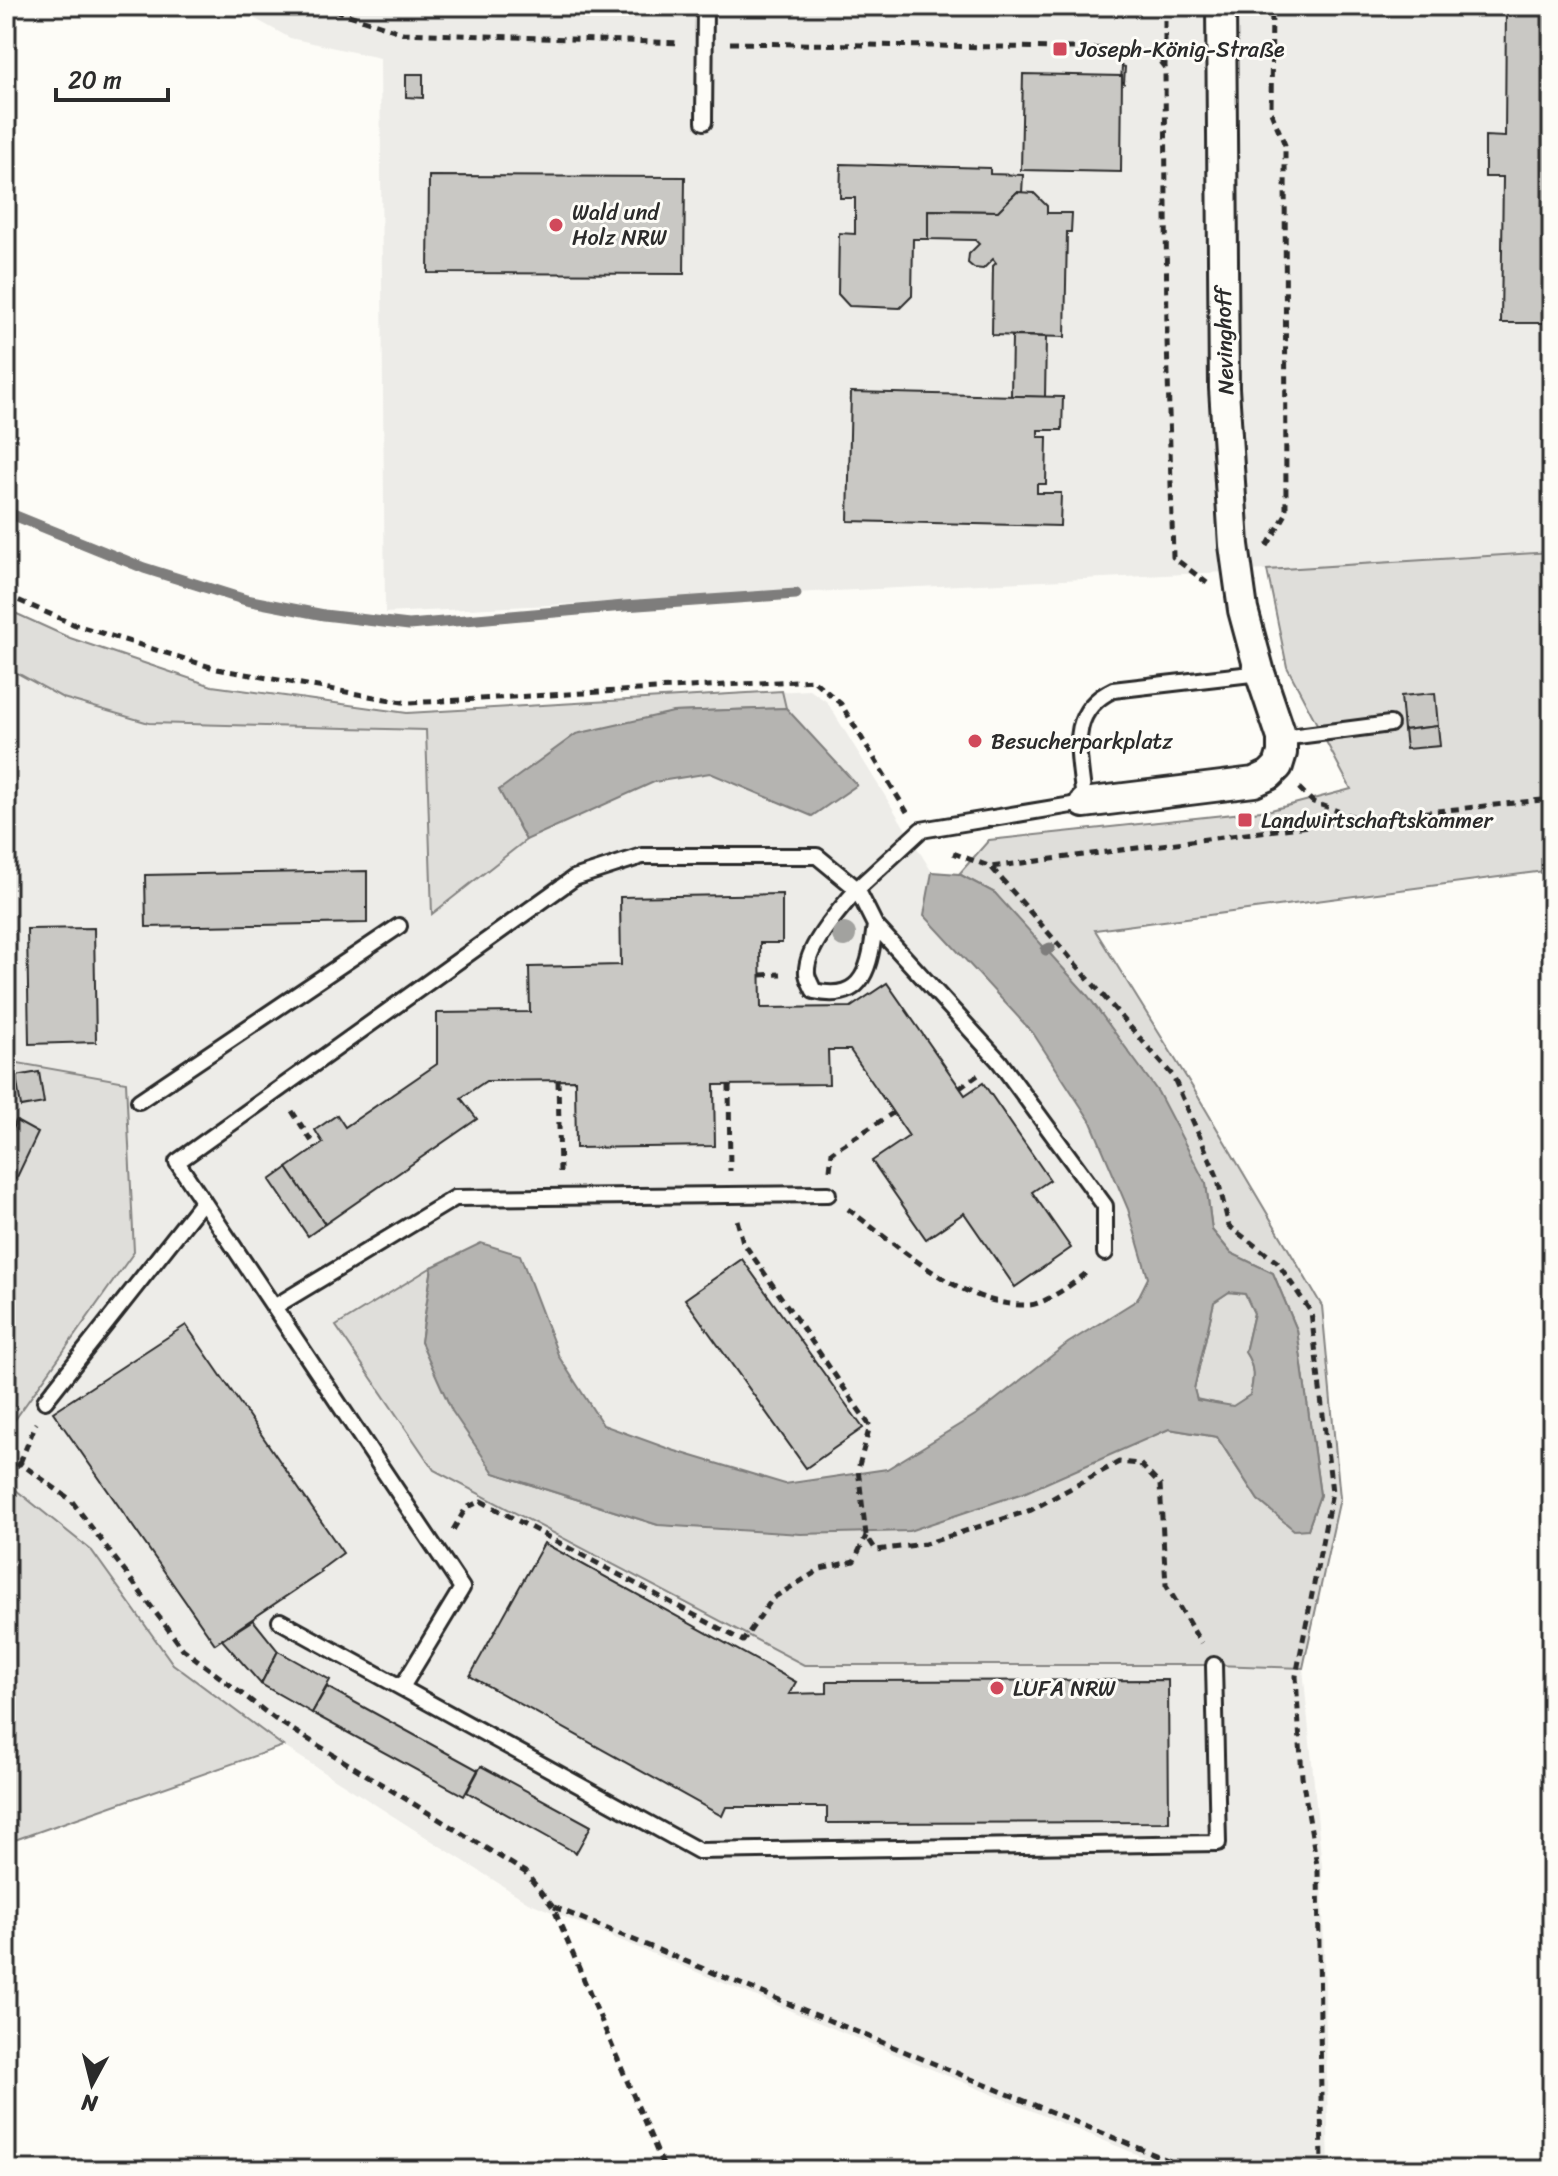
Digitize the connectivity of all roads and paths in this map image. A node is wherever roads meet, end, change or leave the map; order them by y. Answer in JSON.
{"nodes":[{"id":1,"x":322,"y":6,"type":"edge"},
{"id":2,"x":705,"y":6,"type":"edge"},
{"id":3,"x":1165,"y":6,"type":"edge"},
{"id":4,"x":1221,"y":6,"type":"edge"},
{"id":5,"x":1272,"y":6,"type":"edge"},
{"id":6,"x":704,"y":44,"type":"junction"},
{"id":7,"x":1165,"y":68,"type":"junction"},
{"id":8,"x":704,"y":122,"type":"dead end"},
{"id":9,"x":1266,"y":547,"type":"dead end"},
{"id":10,"x":6,"y":595,"type":"edge"},
{"id":11,"x":1243,"y":610,"type":"junction"},
{"id":12,"x":1260,"y":673,"type":"junction"},
{"id":13,"x":1390,"y":724,"type":"dead end"},
{"id":14,"x":1282,"y":738,"type":"junction"},
{"id":15,"x":1278,"y":766,"type":"junction"},
{"id":16,"x":1552,"y":799,"type":"edge"},
{"id":17,"x":1084,"y":803,"type":"junction"},
{"id":18,"x":1361,"y":819,"type":"junction"},
{"id":19,"x":921,"y":830,"type":"junction"},
{"id":20,"x":857,"y":889,"type":"junction"},
{"id":21,"x":875,"y":925,"type":"junction"},
{"id":22,"x":399,"y":926,"type":"dead end"},
{"id":23,"x":558,"y":1080,"type":"dead end"},
{"id":24,"x":729,"y":1084,"type":"dead end"},
{"id":25,"x":278,"y":1090,"type":"junction"},
{"id":26,"x":139,"y":1101,"type":"dead end"},
{"id":27,"x":893,"y":1113,"type":"dead end"},
{"id":28,"x":316,"y":1148,"type":"dead end"},
{"id":29,"x":828,"y":1194,"type":"junction"},
{"id":30,"x":730,"y":1195,"type":"junction"},
{"id":31,"x":560,"y":1197,"type":"junction"},
{"id":32,"x":203,"y":1201,"type":"junction"},
{"id":33,"x":743,"y":1242,"type":"dead end"},
{"id":34,"x":1105,"y":1253,"type":"joint"},
{"id":35,"x":274,"y":1307,"type":"junction"},
{"id":36,"x":45,"y":1401,"type":"joint"},
{"id":37,"x":20,"y":1463,"type":"junction"},
{"id":38,"x":6,"y":1476,"type":"edge"},
{"id":39,"x":866,"y":1535,"type":"junction"},
{"id":40,"x":438,"y":1553,"type":"junction"},
{"id":41,"x":280,"y":1621,"type":"dead end"},
{"id":42,"x":1214,"y":1665,"type":"joint"},
{"id":43,"x":402,"y":1687,"type":"junction"},
{"id":44,"x":553,"y":1907,"type":"junction"},
{"id":45,"x":665,"y":2170,"type":"edge"},
{"id":46,"x":1192,"y":2170,"type":"edge"},
{"id":47,"x":1322,"y":2170,"type":"edge"}],
"edges":[{"from":1,"to":6,"type":"path"},
{"from":2,"to":6,"type":"lane"},
{"from":3,"to":7,"type":"path"},
{"from":4,"to":11,"type":"street","name":"Nevinghoff"},
{"from":5,"to":9,"type":"path"},
{"from":6,"to":7,"type":"path"},
{"from":6,"to":8,"type":"lane"},
{"from":7,"to":11,"type":"path"},
{"from":10,"to":19,"type":"path"},
{"from":11,"to":12,"type":"street","name":"Nevinghoff"},
{"from":12,"to":14,"type":"street","name":"Nevinghoff"},
{"from":12,"to":17,"type":"lane"},
{"from":13,"to":14,"type":"lane"},
{"from":14,"to":15,"type":"street","name":"Nevinghoff"},
{"from":15,"to":17,"type":"street"},
{"from":15,"to":18,"type":"path"},
{"from":16,"to":18,"type":"path"},
{"from":17,"to":19,"type":"lane"},
{"from":18,"to":47,"type":"path"},
{"from":19,"to":20,"type":"lane"},
{"from":20,"to":21,"type":"lane"},
{"from":20,"to":21,"type":"lane"},
{"from":20,"to":25,"type":"lane"},
{"from":21,"to":34,"type":"lane"},
{"from":22,"to":26,"type":"lane"},
{"from":23,"to":31,"type":"path"},
{"from":24,"to":30,"type":"path"},
{"from":25,"to":28,"type":"path"},
{"from":25,"to":32,"type":"lane"},
{"from":27,"to":29,"type":"path"},
{"from":29,"to":30,"type":"lane"},
{"from":29,"to":34,"type":"path"},
{"from":30,"to":31,"type":"lane"},
{"from":31,"to":35,"type":"lane"},
{"from":32,"to":35,"type":"lane"},
{"from":32,"to":36,"type":"lane"},
{"from":33,"to":39,"type":"path"},
{"from":35,"to":40,"type":"lane"},
{"from":36,"to":37,"type":"path"},
{"from":37,"to":38,"type":"path"},
{"from":37,"to":44,"type":"path"},
{"from":39,"to":40,"type":"path"},
{"from":39,"to":42,"type":"path"},
{"from":40,"to":43,"type":"lane"},
{"from":41,"to":43,"type":"lane"},
{"from":42,"to":43,"type":"lane"},
{"from":44,"to":45,"type":"path"},
{"from":44,"to":46,"type":"path"}]}
